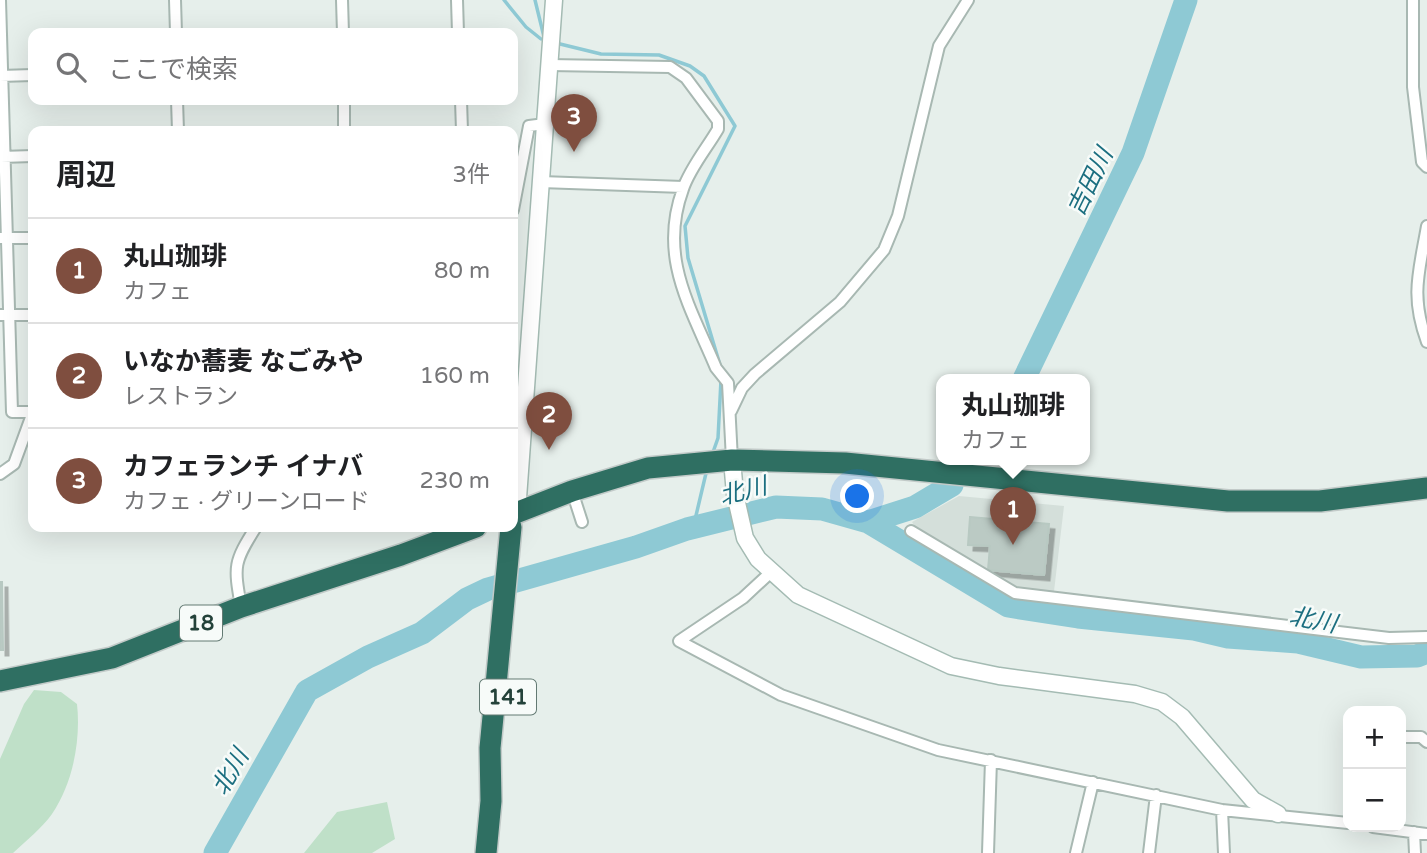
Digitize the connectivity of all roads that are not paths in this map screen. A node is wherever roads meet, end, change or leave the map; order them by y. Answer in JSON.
{"nodes":[{"id":1,"x":0,"y":0,"type":"edge"},
{"id":2,"x":175,"y":0,"type":"edge"},
{"id":3,"x":342,"y":0,"type":"edge"},
{"id":4,"x":457,"y":0,"type":"edge"},
{"id":5,"x":554,"y":0,"type":"edge"},
{"id":6,"x":968,"y":0,"type":"edge"},
{"id":7,"x":1413,"y":0,"type":"edge"},
{"id":8,"x":176,"y":28,"type":"edge"},
{"id":9,"x":343,"y":28,"type":"edge"},
{"id":10,"x":458,"y":28,"type":"edge"},
{"id":11,"x":549,"y":65,"type":"junction"},
{"id":12,"x":28,"y":75,"type":"edge"},
{"id":13,"x":1,"y":76,"type":"edge"},
{"id":14,"x":177,"y":105,"type":"edge"},
{"id":15,"x":344,"y":105,"type":"edge"},
{"id":16,"x":461,"y":105,"type":"edge"},
{"id":17,"x":545,"y":124,"type":"junction"},
{"id":18,"x":178,"y":126,"type":"edge"},
{"id":19,"x":344,"y":126,"type":"edge"},
{"id":20,"x":462,"y":126,"type":"edge"},
{"id":21,"x":28,"y":156,"type":"edge"},
{"id":22,"x":3,"y":157,"type":"edge"},
{"id":23,"x":1427,"y":167,"type":"edge"},
{"id":24,"x":541,"y":182,"type":"junction"},
{"id":25,"x":518,"y":184,"type":"edge"},
{"id":26,"x":683,"y":187,"type":"junction"},
{"id":27,"x":1427,"y":226,"type":"edge"},
{"id":28,"x":4,"y":238,"type":"edge"},
{"id":29,"x":28,"y":238,"type":"edge"},
{"id":30,"x":5,"y":315,"type":"edge"},
{"id":31,"x":28,"y":315,"type":"edge"},
{"id":32,"x":1427,"y":342,"type":"edge"},
{"id":33,"x":731,"y":411,"type":"junction"},
{"id":34,"x":28,"y":412,"type":"edge"},
{"id":35,"x":28,"y":426,"type":"edge"},
{"id":36,"x":518,"y":459,"type":"edge"},
{"id":37,"x":732,"y":460,"type":"junction"},
{"id":38,"x":0,"y":474,"type":"edge"},
{"id":39,"x":1427,"y":488,"type":"edge"},
{"id":40,"x":572,"y":491,"type":"junction"},
{"id":41,"x":518,"y":517,"type":"edge"},
{"id":42,"x":582,"y":522,"type":"dead end"},
{"id":43,"x":911,"y":531,"type":"dead end"},
{"id":44,"x":253,"y":532,"type":"edge"},
{"id":45,"x":463,"y":532,"type":"edge"},
{"id":46,"x":513,"y":532,"type":"edge"},
{"id":47,"x":771,"y":572,"type":"junction"},
{"id":48,"x":242,"y":607,"type":"junction"},
{"id":49,"x":1427,"y":637,"type":"edge"},
{"id":50,"x":0,"y":681,"type":"edge"},
{"id":51,"x":1406,"y":737,"type":"edge"},
{"id":52,"x":1427,"y":742,"type":"edge"},
{"id":53,"x":991,"y":760,"type":"junction"},
{"id":54,"x":1094,"y":782,"type":"junction"},
{"id":55,"x":1156,"y":795,"type":"junction"},
{"id":56,"x":1222,"y":810,"type":"junction"},
{"id":57,"x":1278,"y":814,"type":"junction"},
{"id":58,"x":1343,"y":822,"type":"edge"},
{"id":59,"x":1406,"y":831,"type":"edge"},
{"id":60,"x":1414,"y":832,"type":"junction"},
{"id":61,"x":1427,"y":834,"type":"edge"},
{"id":62,"x":486,"y":853,"type":"edge"},
{"id":63,"x":988,"y":853,"type":"edge"},
{"id":64,"x":1076,"y":853,"type":"edge"},
{"id":65,"x":1149,"y":853,"type":"edge"},
{"id":66,"x":1224,"y":853,"type":"edge"},
{"id":67,"x":1415,"y":853,"type":"edge"}],
"edges":[{"from":1,"to":13,"type":"street"},
{"from":2,"to":8,"type":"street"},
{"from":3,"to":9,"type":"street"},
{"from":4,"to":10,"type":"street"},
{"from":5,"to":11,"type":"street"},
{"from":6,"to":33,"type":"street"},
{"from":7,"to":23,"type":"street"},
{"from":11,"to":17,"type":"street"},
{"from":11,"to":26,"type":"street"},
{"from":12,"to":13,"type":"street"},
{"from":13,"to":22,"type":"street"},
{"from":14,"to":18,"type":"street"},
{"from":15,"to":19,"type":"street"},
{"from":16,"to":20,"type":"street"},
{"from":17,"to":24,"type":"street"},
{"from":17,"to":25,"type":"street"},
{"from":21,"to":22,"type":"street"},
{"from":22,"to":28,"type":"street"},
{"from":24,"to":26,"type":"street"},
{"from":24,"to":36,"type":"street"},
{"from":26,"to":33,"type":"street"},
{"from":27,"to":32,"type":"street"},
{"from":28,"to":29,"type":"street"},
{"from":28,"to":30,"type":"street"},
{"from":30,"to":31,"type":"street"},
{"from":30,"to":34,"type":"street"},
{"from":33,"to":37,"type":"street"},
{"from":35,"to":38,"type":"street"},
{"from":37,"to":39,"type":"highway"},
{"from":37,"to":40,"type":"highway"},
{"from":37,"to":47,"type":"street"},
{"from":40,"to":41,"type":"highway"},
{"from":40,"to":42,"type":"street"},
{"from":43,"to":49,"type":"street"},
{"from":44,"to":48,"type":"street"},
{"from":45,"to":48,"type":"highway","number":"18"},
{"from":46,"to":62,"type":"highway","number":"141"},
{"from":47,"to":53,"type":"street"},
{"from":47,"to":57,"type":"street"},
{"from":48,"to":50,"type":"highway","number":"18"},
{"from":51,"to":52,"type":"street"},
{"from":53,"to":54,"type":"street"},
{"from":53,"to":63,"type":"street"},
{"from":54,"to":55,"type":"street"},
{"from":54,"to":64,"type":"street"},
{"from":55,"to":56,"type":"street"},
{"from":55,"to":65,"type":"street"},
{"from":56,"to":57,"type":"street"},
{"from":56,"to":66,"type":"street"},
{"from":57,"to":58,"type":"street"},
{"from":59,"to":60,"type":"street"},
{"from":60,"to":61,"type":"street"},
{"from":60,"to":67,"type":"street"}]}
